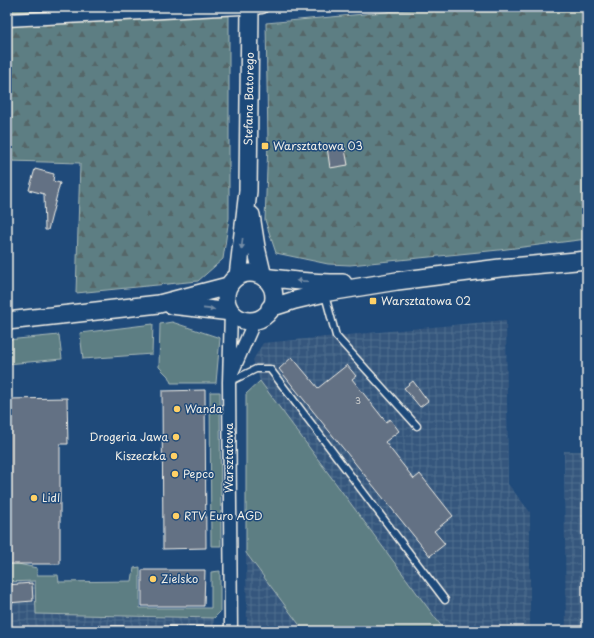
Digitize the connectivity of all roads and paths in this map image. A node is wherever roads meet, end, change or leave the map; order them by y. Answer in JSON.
{"nodes":[{"id":1,"x":254,"y":7,"type":"edge"},
{"id":2,"x":7,"y":20,"type":"edge"},
{"id":3,"x":248,"y":191,"type":"junction"},
{"id":4,"x":587,"y":260,"type":"edge"},
{"id":5,"x":263,"y":277,"type":"junction"},
{"id":6,"x":233,"y":281,"type":"junction"},
{"id":7,"x":397,"y":281,"type":"junction"},
{"id":8,"x":325,"y":294,"type":"junction"},
{"id":9,"x":159,"y":304,"type":"junction"},
{"id":10,"x":270,"y":308,"type":"junction"},
{"id":11,"x":231,"y":312,"type":"junction"},
{"id":12,"x":255,"y":320,"type":"junction"},
{"id":13,"x":7,"y":321,"type":"edge"},
{"id":14,"x":229,"y":382,"type":"junction"},
{"id":15,"x":417,"y":426,"type":"dead end"},
{"id":16,"x":445,"y":600,"type":"dead end"},
{"id":17,"x":73,"y":630,"type":"dead end"},
{"id":18,"x":231,"y":630,"type":"edge"}],
"edges":[{"from":1,"to":2,"type":"street"},
{"from":1,"to":3,"type":"street","name":"Stefana Batorego"},
{"from":3,"to":5,"type":"street","name":"Stefana Batorego"},
{"from":3,"to":6,"type":"street","name":"Stefana Batorego","one_way":true},
{"from":4,"to":7,"type":"street"},
{"from":5,"to":6,"type":"street"},
{"from":7,"to":5,"type":"street","one_way":true},
{"from":5,"to":10,"type":"street"},
{"from":6,"to":9,"type":"street"},
{"from":6,"to":11,"type":"street"},
{"from":7,"to":8,"type":"street"},
{"from":8,"to":10,"type":"street"},
{"from":8,"to":15,"type":"lane"},
{"from":9,"to":11,"type":"street","one_way":true},
{"from":9,"to":13,"type":"street"},
{"from":10,"to":12,"type":"street"},
{"from":11,"to":12,"type":"street"},
{"from":11,"to":14,"type":"street","name":"Warsztatowa"},
{"from":12,"to":14,"type":"street","name":"Warsztatowa"},
{"from":14,"to":16,"type":"lane"},
{"from":14,"to":18,"type":"street","name":"Warsztatowa"},
{"from":17,"to":18,"type":"lane"}]}
